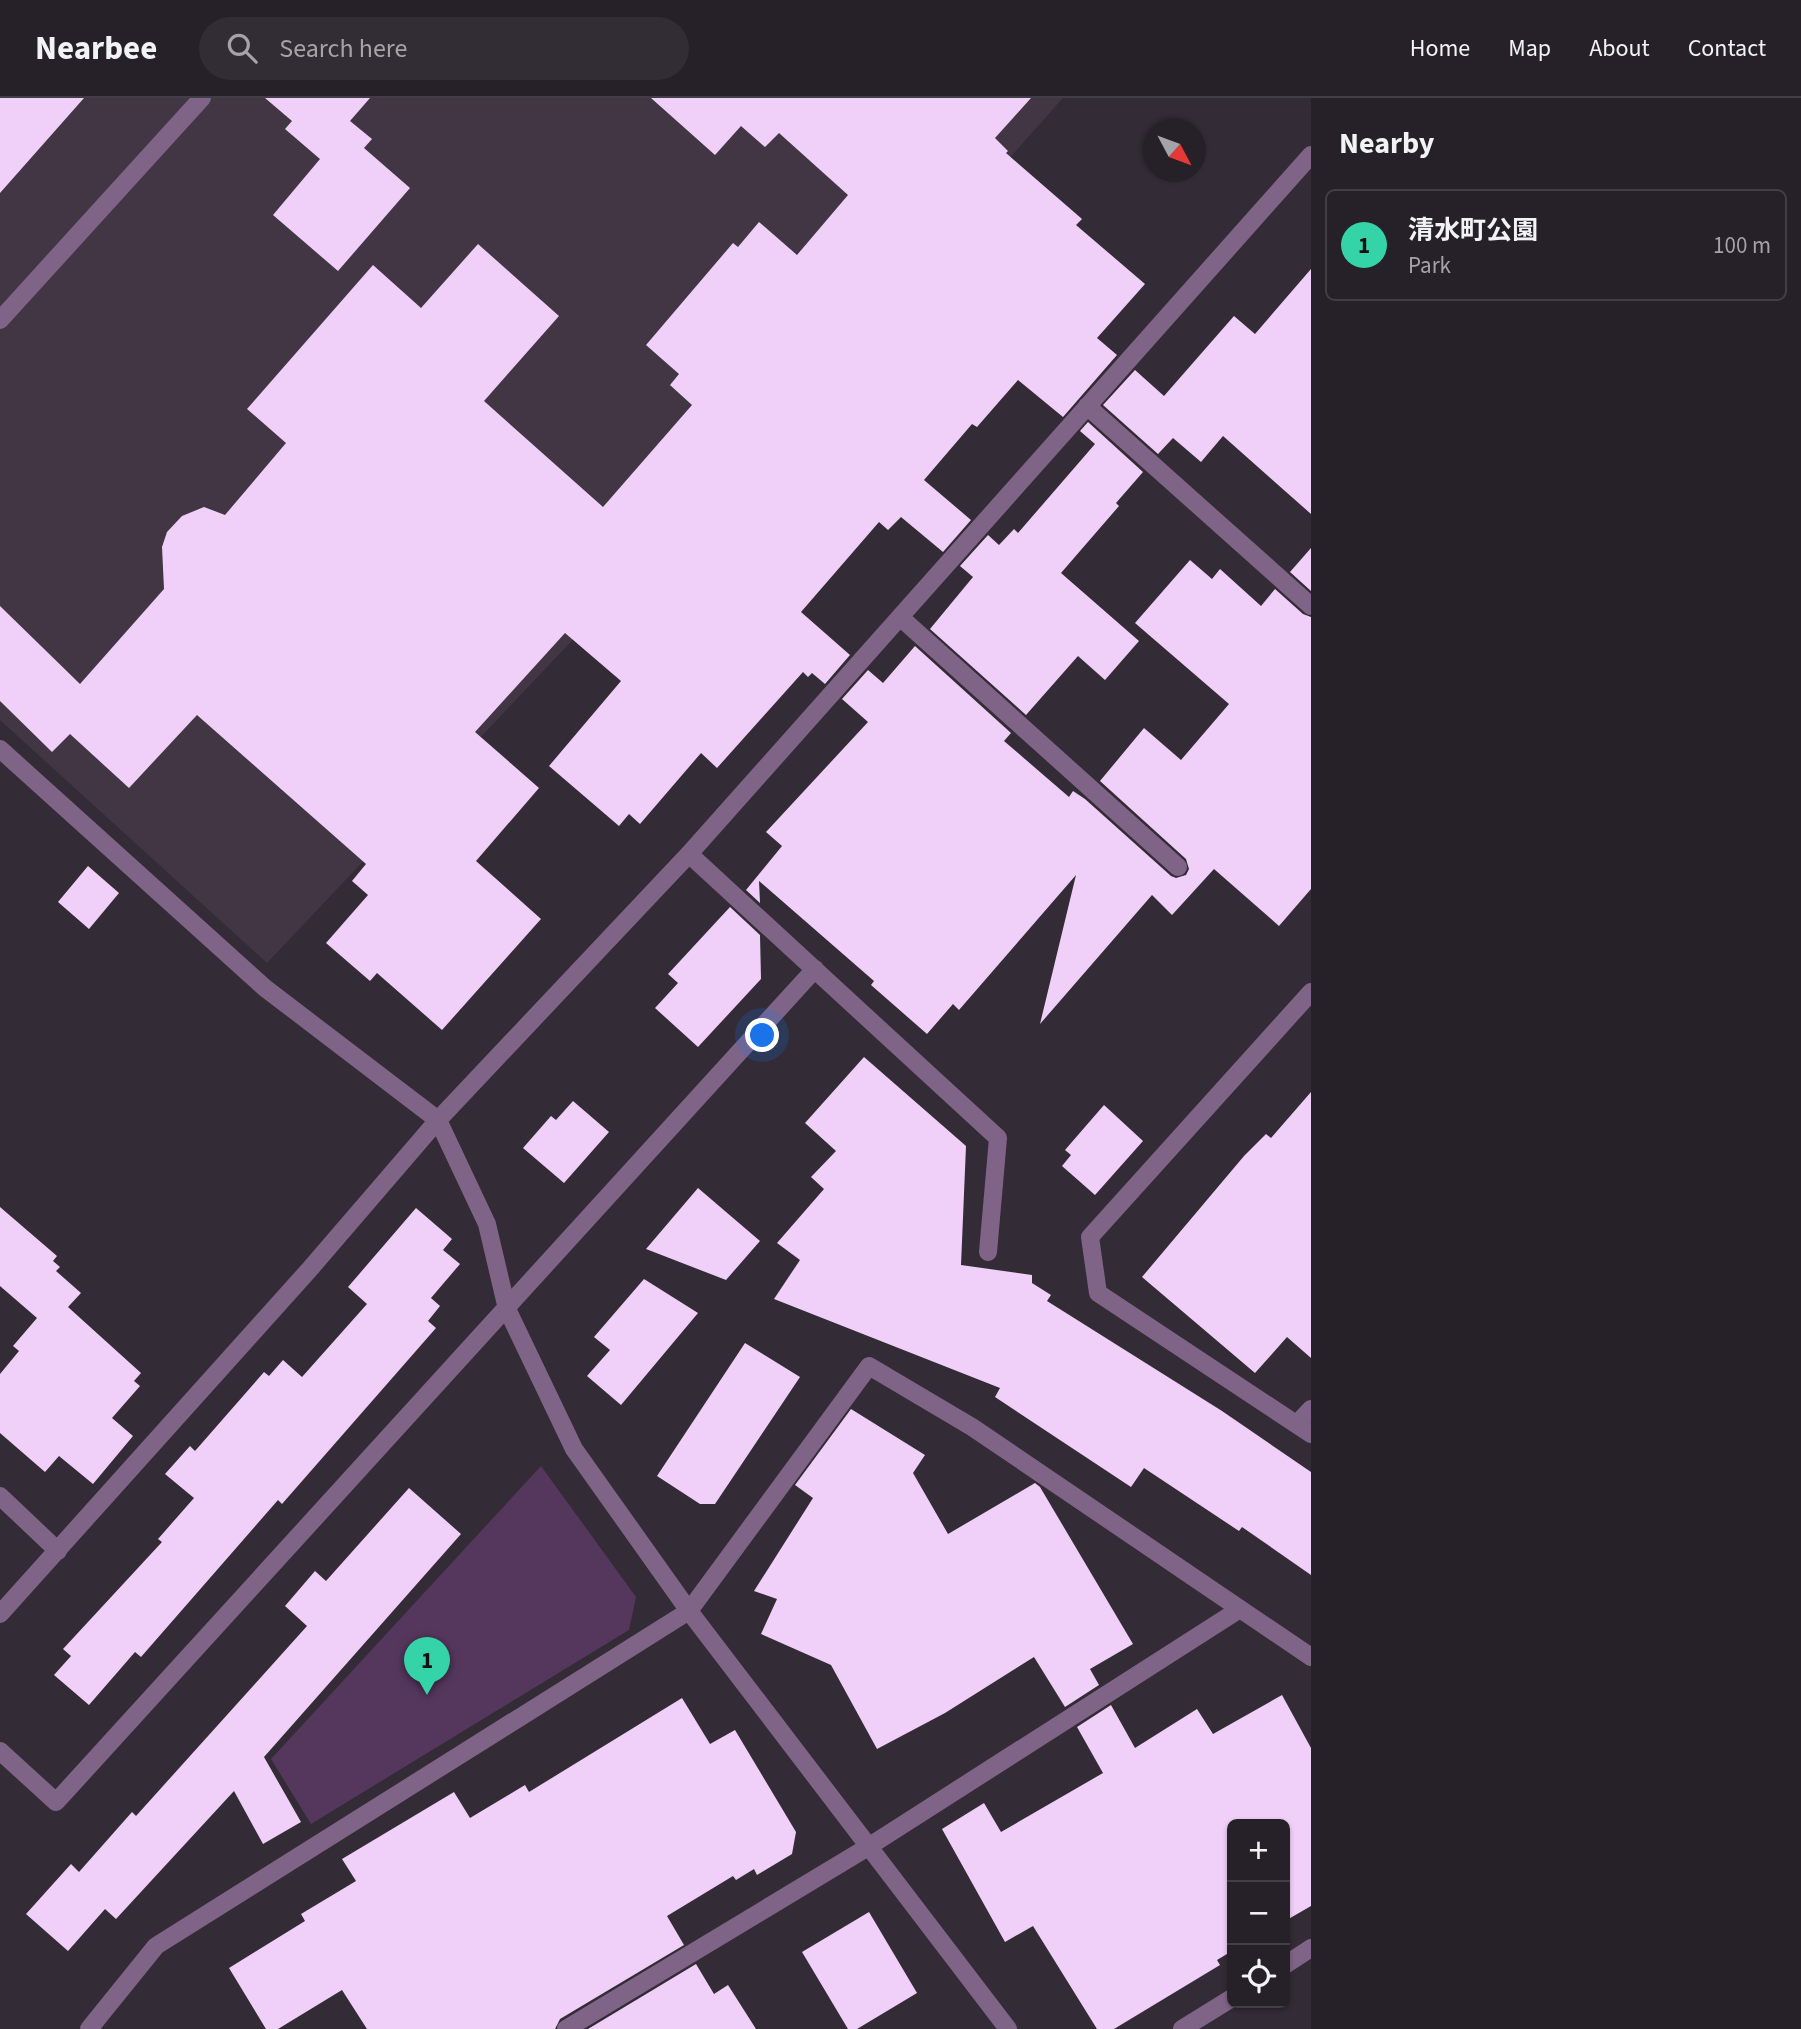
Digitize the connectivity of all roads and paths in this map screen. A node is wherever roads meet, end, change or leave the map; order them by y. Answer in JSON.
{"nodes":[{"id":1,"x":202,"y":98,"type":"edge"},
{"id":2,"x":1307,"y":167,"type":"edge"},
{"id":3,"x":0,"y":320,"type":"edge"},
{"id":4,"x":1087,"y":406,"type":"junction"},
{"id":5,"x":1311,"y":607,"type":"edge"},
{"id":6,"x":900,"y":617,"type":"junction"},
{"id":7,"x":0,"y":749,"type":"edge"},
{"id":8,"x":689,"y":854,"type":"junction"},
{"id":9,"x":1178,"y":867,"type":"dead end"},
{"id":10,"x":815,"y":969,"type":"junction"},
{"id":11,"x":1311,"y":992,"type":"edge"},
{"id":12,"x":438,"y":1120,"type":"junction"},
{"id":13,"x":988,"y":1252,"type":"dead end"},
{"id":14,"x":507,"y":1309,"type":"junction"},
{"id":15,"x":1311,"y":1409,"type":"edge"},
{"id":16,"x":1304,"y":1429,"type":"edge"},
{"id":17,"x":0,"y":1496,"type":"edge"},
{"id":18,"x":58,"y":1551,"type":"junction"},
{"id":19,"x":1240,"y":1609,"type":"junction"},
{"id":20,"x":689,"y":1611,"type":"junction"},
{"id":21,"x":0,"y":1614,"type":"edge"},
{"id":22,"x":1311,"y":1657,"type":"edge"},
{"id":23,"x":0,"y":1751,"type":"edge"},
{"id":24,"x":868,"y":1847,"type":"junction"},
{"id":25,"x":1311,"y":1948,"type":"edge"},
{"id":26,"x":1290,"y":1962,"type":"edge"},
{"id":27,"x":1227,"y":2000,"type":"edge"},
{"id":28,"x":89,"y":2029,"type":"edge"},
{"id":29,"x":566,"y":2029,"type":"edge"},
{"id":30,"x":1007,"y":2029,"type":"edge"},
{"id":31,"x":1182,"y":2029,"type":"edge"}],
"edges":[{"from":1,"to":3,"type":"street"},
{"from":2,"to":4,"type":"street"},
{"from":4,"to":5,"type":"street"},
{"from":4,"to":6,"type":"street"},
{"from":6,"to":8,"type":"street"},
{"from":6,"to":9,"type":"street"},
{"from":7,"to":12,"type":"street"},
{"from":8,"to":10,"type":"street"},
{"from":8,"to":12,"type":"street"},
{"from":10,"to":13,"type":"street"},
{"from":10,"to":14,"type":"street"},
{"from":11,"to":16,"type":"street"},
{"from":12,"to":14,"type":"street"},
{"from":12,"to":18,"type":"street"},
{"from":14,"to":20,"type":"street"},
{"from":14,"to":23,"type":"street"},
{"from":15,"to":16,"type":"street"},
{"from":17,"to":18,"type":"street"},
{"from":18,"to":21,"type":"street"},
{"from":19,"to":20,"type":"street"},
{"from":19,"to":22,"type":"street"},
{"from":19,"to":24,"type":"street"},
{"from":20,"to":24,"type":"street"},
{"from":20,"to":28,"type":"street"},
{"from":24,"to":29,"type":"street"},
{"from":24,"to":30,"type":"street"},
{"from":25,"to":26,"type":"street"},
{"from":27,"to":31,"type":"street"}]}
